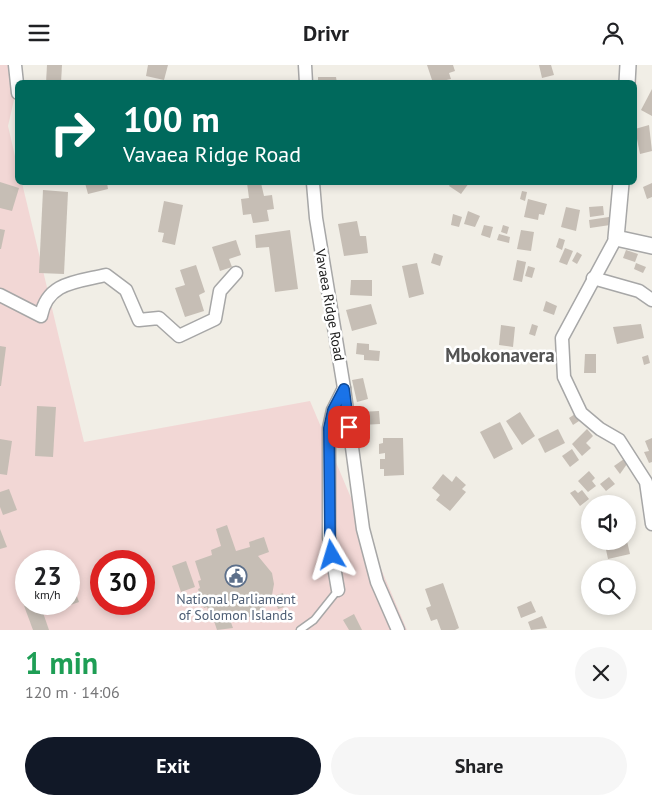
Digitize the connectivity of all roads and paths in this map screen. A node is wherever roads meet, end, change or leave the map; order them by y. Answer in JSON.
{"nodes":[{"id":1,"x":15,"y":65,"type":"edge"},
{"id":2,"x":305,"y":65,"type":"edge"},
{"id":3,"x":628,"y":65,"type":"edge"},
{"id":4,"x":17,"y":80,"type":"edge"},
{"id":5,"x":306,"y":80,"type":"edge"},
{"id":6,"x":627,"y":80,"type":"edge"},
{"id":7,"x":313,"y":185,"type":"edge"},
{"id":8,"x":621,"y":185,"type":"edge"},
{"id":9,"x":616,"y":238,"type":"junction"},
{"id":10,"x":652,"y":246,"type":"edge"},
{"id":11,"x":236,"y":273,"type":"dead end"},
{"id":12,"x":593,"y":277,"type":"junction"},
{"id":13,"x":0,"y":295,"type":"edge"},
{"id":14,"x":652,"y":300,"type":"edge"},
{"id":15,"x":344,"y":389,"type":"junction"},
{"id":16,"x":652,"y":524,"type":"edge"},
{"id":17,"x":338,"y":590,"type":"joint"},
{"id":18,"x":300,"y":630,"type":"edge"},
{"id":19,"x":398,"y":630,"type":"edge"}],
"edges":[{"from":1,"to":4,"type":"street"},
{"from":2,"to":5,"type":"street"},
{"from":3,"to":6,"type":"street"},
{"from":7,"to":15,"type":"street","name":"Vavaea Ridge Road"},
{"from":8,"to":9,"type":"street"},
{"from":9,"to":10,"type":"street"},
{"from":9,"to":12,"type":"street"},
{"from":11,"to":13,"type":"street"},
{"from":12,"to":14,"type":"street"},
{"from":12,"to":16,"type":"street"},
{"from":15,"to":17,"type":"street"},
{"from":15,"to":19,"type":"street","name":"Vavaea Ridge Road"},
{"from":17,"to":18,"type":"lane"}]}
